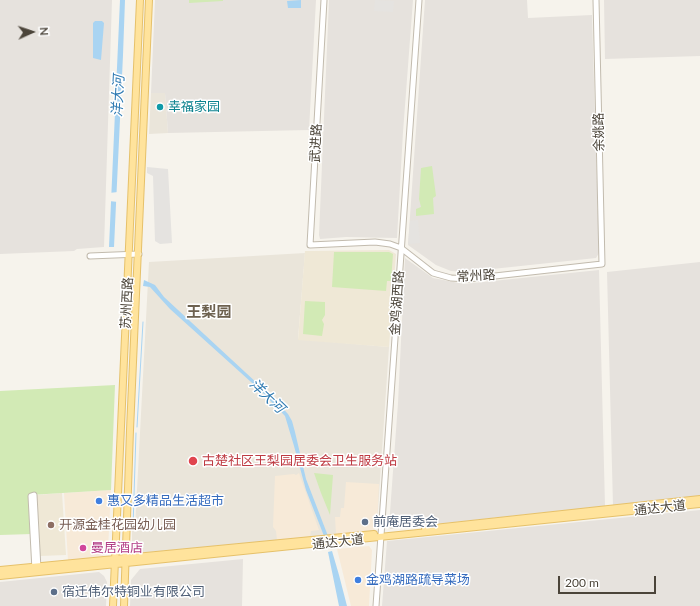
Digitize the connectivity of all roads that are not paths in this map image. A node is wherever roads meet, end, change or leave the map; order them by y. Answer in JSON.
{"nodes":[{"id":1,"x":140,"y":0,"type":"edge"},
{"id":2,"x":149,"y":0,"type":"edge"},
{"id":3,"x":324,"y":0,"type":"edge"},
{"id":4,"x":419,"y":0,"type":"edge"},
{"id":5,"x":596,"y":0,"type":"edge"},
{"id":6,"x":134,"y":138,"type":"junction"},
{"id":7,"x":143,"y":139,"type":"junction"},
{"id":8,"x":130,"y":233,"type":"junction"},
{"id":9,"x":139,"y":233,"type":"junction"},
{"id":10,"x":310,"y":244,"type":"joint"},
{"id":11,"x":401,"y":248,"type":"junction"},
{"id":12,"x":129,"y":254,"type":"junction"},
{"id":13,"x":139,"y":254,"type":"junction"},
{"id":14,"x":90,"y":256,"type":"dead end"},
{"id":15,"x":602,"y":264,"type":"joint"},
{"id":16,"x":128,"y":273,"type":"junction"},
{"id":17,"x":137,"y":273,"type":"junction"},
{"id":18,"x":700,"y":499,"type":"edge"},
{"id":19,"x":700,"y":504,"type":"edge"},
{"id":20,"x":34,"y":523,"type":"dead end"},
{"id":21,"x":381,"y":536,"type":"junction"},
{"id":22,"x":126,"y":561,"type":"junction"},
{"id":23,"x":115,"y":562,"type":"junction"},
{"id":24,"x":0,"y":570,"type":"edge"},
{"id":25,"x":37,"y":570,"type":"junction"},
{"id":26,"x":0,"y":576,"type":"edge"},
{"id":27,"x":113,"y":606,"type":"edge"},
{"id":28,"x":124,"y":606,"type":"edge"},
{"id":29,"x":376,"y":606,"type":"edge"}],
"edges":[{"from":1,"to":6,"type":"main road","name":"苏州西路"},
{"from":2,"to":7,"type":"main road","name":"苏州西路"},
{"from":3,"to":10,"type":"street","name":"武进路"},
{"from":4,"to":11,"type":"street","name":"金鸡湖西路"},
{"from":5,"to":15,"type":"street","name":"余姚路"},
{"from":6,"to":7,"type":"street"},
{"from":6,"to":8,"type":"main road","name":"苏州西路"},
{"from":7,"to":9,"type":"main road","name":"苏州西路"},
{"from":8,"to":9,"type":"street"},
{"from":8,"to":12,"type":"main road","name":"苏州西路"},
{"from":9,"to":13,"type":"main road","name":"苏州西路"},
{"from":10,"to":11,"type":"street","name":"常州路"},
{"from":11,"to":15,"type":"street","name":"常州路"},
{"from":11,"to":21,"type":"street","name":"金鸡湖西路"},
{"from":12,"to":13,"type":"street"},
{"from":12,"to":14,"type":"street"},
{"from":12,"to":16,"type":"main road","name":"苏州西路"},
{"from":13,"to":17,"type":"main road","name":"苏州西路"},
{"from":16,"to":17,"type":"street"},
{"from":16,"to":23,"type":"main road","name":"苏州西路"},
{"from":17,"to":22,"type":"main road","name":"苏州西路"},
{"from":18,"to":21,"type":"main road","name":"通达大道"},
{"from":19,"to":21,"type":"main road","name":"通达大道"},
{"from":20,"to":25,"type":"street"},
{"from":21,"to":22,"type":"main road","name":"通达大道"},
{"from":21,"to":29,"type":"street","name":"金鸡湖西路"},
{"from":22,"to":23,"type":"main road","name":"通达大道"},
{"from":22,"to":28,"type":"main road","name":"苏州西路"},
{"from":23,"to":25,"type":"main road","name":"通达大道"},
{"from":23,"to":27,"type":"main road","name":"苏州西路"},
{"from":24,"to":25,"type":"main road","name":"通达大道"},
{"from":25,"to":26,"type":"main road","name":"通达大道"}]}
